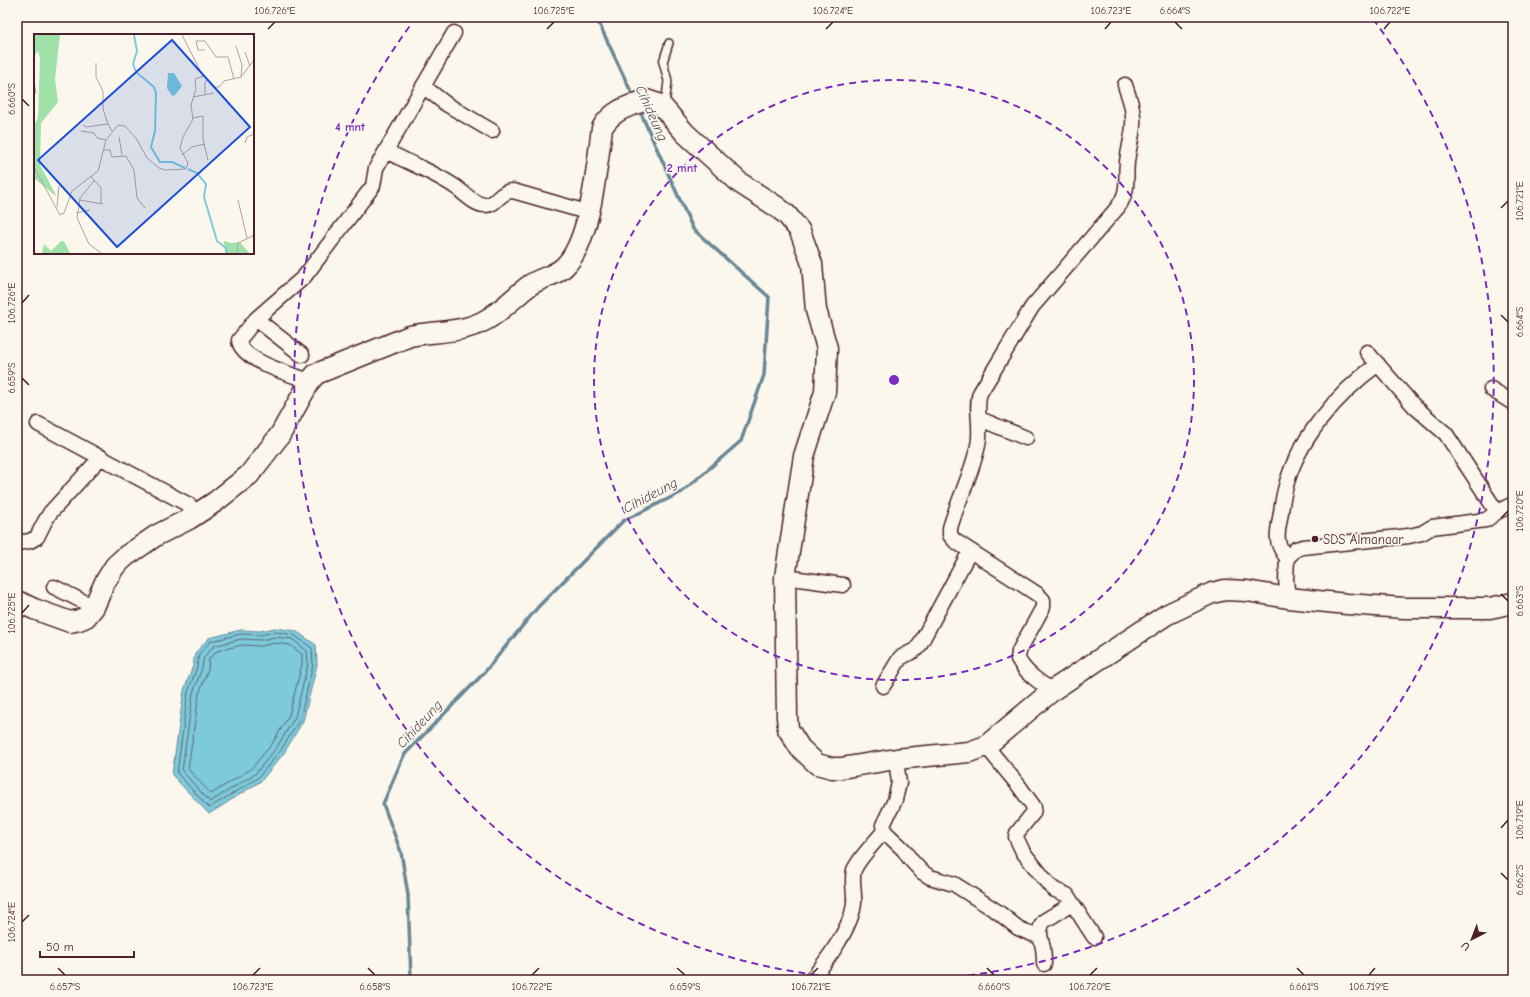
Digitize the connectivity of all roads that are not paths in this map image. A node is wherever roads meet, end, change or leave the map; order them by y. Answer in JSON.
{"nodes":[{"id":1,"x":454,"y":33,"type":"dead end"},
{"id":2,"x":669,"y":44,"type":"dead end"},
{"id":3,"x":1125,"y":85,"type":"dead end"},
{"id":4,"x":423,"y":86,"type":"junction"},
{"id":5,"x":654,"y":103,"type":"junction"},
{"id":6,"x":492,"y":131,"type":"dead end"},
{"id":7,"x":386,"y":151,"type":"junction"},
{"id":8,"x":590,"y":213,"type":"junction"},
{"id":9,"x":256,"y":319,"type":"junction"},
{"id":10,"x":1367,"y":352,"type":"dead end"},
{"id":11,"x":302,"y":355,"type":"dead end"},
{"id":12,"x":1378,"y":364,"type":"junction"},
{"id":13,"x":310,"y":382,"type":"junction"},
{"id":14,"x":1491,"y":389,"type":"dead end"},
{"id":15,"x":1513,"y":403,"type":"edge"},
{"id":16,"x":980,"y":419,"type":"junction"},
{"id":17,"x":38,"y":424,"type":"dead end"},
{"id":18,"x":1026,"y":438,"type":"dead end"},
{"id":19,"x":101,"y":457,"type":"junction"},
{"id":20,"x":1513,"y":504,"type":"edge"},
{"id":21,"x":1497,"y":512,"type":"junction"},
{"id":22,"x":189,"y":519,"type":"junction"},
{"id":23,"x":17,"y":543,"type":"edge"},
{"id":24,"x":970,"y":551,"type":"junction"},
{"id":25,"x":1287,"y":558,"type":"junction"},
{"id":26,"x":785,"y":577,"type":"junction"},
{"id":27,"x":843,"y":585,"type":"dead end"},
{"id":28,"x":54,"y":587,"type":"dead end"},
{"id":29,"x":1288,"y":598,"type":"junction"},
{"id":30,"x":17,"y":601,"type":"edge"},
{"id":31,"x":1513,"y":603,"type":"edge"},
{"id":32,"x":94,"y":607,"type":"junction"},
{"id":33,"x":883,"y":686,"type":"dead end"},
{"id":34,"x":1053,"y":690,"type":"junction"},
{"id":35,"x":986,"y":746,"type":"junction"},
{"id":36,"x":896,"y":758,"type":"junction"},
{"id":37,"x":884,"y":831,"type":"junction"},
{"id":38,"x":1072,"y":904,"type":"junction"},
{"id":39,"x":1039,"y":936,"type":"junction"},
{"id":40,"x":1094,"y":937,"type":"dead end"},
{"id":41,"x":1044,"y":964,"type":"dead end"},
{"id":42,"x":811,"y":980,"type":"edge"}],
"edges":[{"from":1,"to":4,"type":"street"},
{"from":2,"to":5,"type":"lane"},
{"from":3,"to":16,"type":"street"},
{"from":4,"to":6,"type":"street"},
{"from":4,"to":7,"type":"street"},
{"from":5,"to":8,"type":"main road"},
{"from":5,"to":26,"type":"main road"},
{"from":7,"to":8,"type":"street"},
{"from":7,"to":9,"type":"street"},
{"from":8,"to":13,"type":"main road"},
{"from":9,"to":11,"type":"street"},
{"from":9,"to":13,"type":"street"},
{"from":10,"to":12,"type":"street"},
{"from":12,"to":21,"type":"street"},
{"from":12,"to":25,"type":"street"},
{"from":13,"to":22,"type":"main road"},
{"from":14,"to":15,"type":"street"},
{"from":16,"to":18,"type":"street"},
{"from":16,"to":24,"type":"street"},
{"from":17,"to":19,"type":"street"},
{"from":19,"to":22,"type":"street"},
{"from":19,"to":23,"type":"street"},
{"from":20,"to":21,"type":"street"},
{"from":21,"to":25,"type":"street"},
{"from":22,"to":32,"type":"main road"},
{"from":24,"to":33,"type":"street"},
{"from":24,"to":34,"type":"street"},
{"from":25,"to":29,"type":"street"},
{"from":26,"to":27,"type":"street"},
{"from":26,"to":36,"type":"main road"},
{"from":28,"to":32,"type":"street"},
{"from":29,"to":31,"type":"main road"},
{"from":29,"to":34,"type":"main road"},
{"from":30,"to":32,"type":"main road"},
{"from":34,"to":35,"type":"main road"},
{"from":35,"to":36,"type":"main road"},
{"from":35,"to":38,"type":"street"},
{"from":36,"to":37,"type":"street"},
{"from":37,"to":39,"type":"street"},
{"from":37,"to":42,"type":"street"},
{"from":38,"to":39,"type":"street"},
{"from":38,"to":40,"type":"street"},
{"from":39,"to":41,"type":"street"}]}
